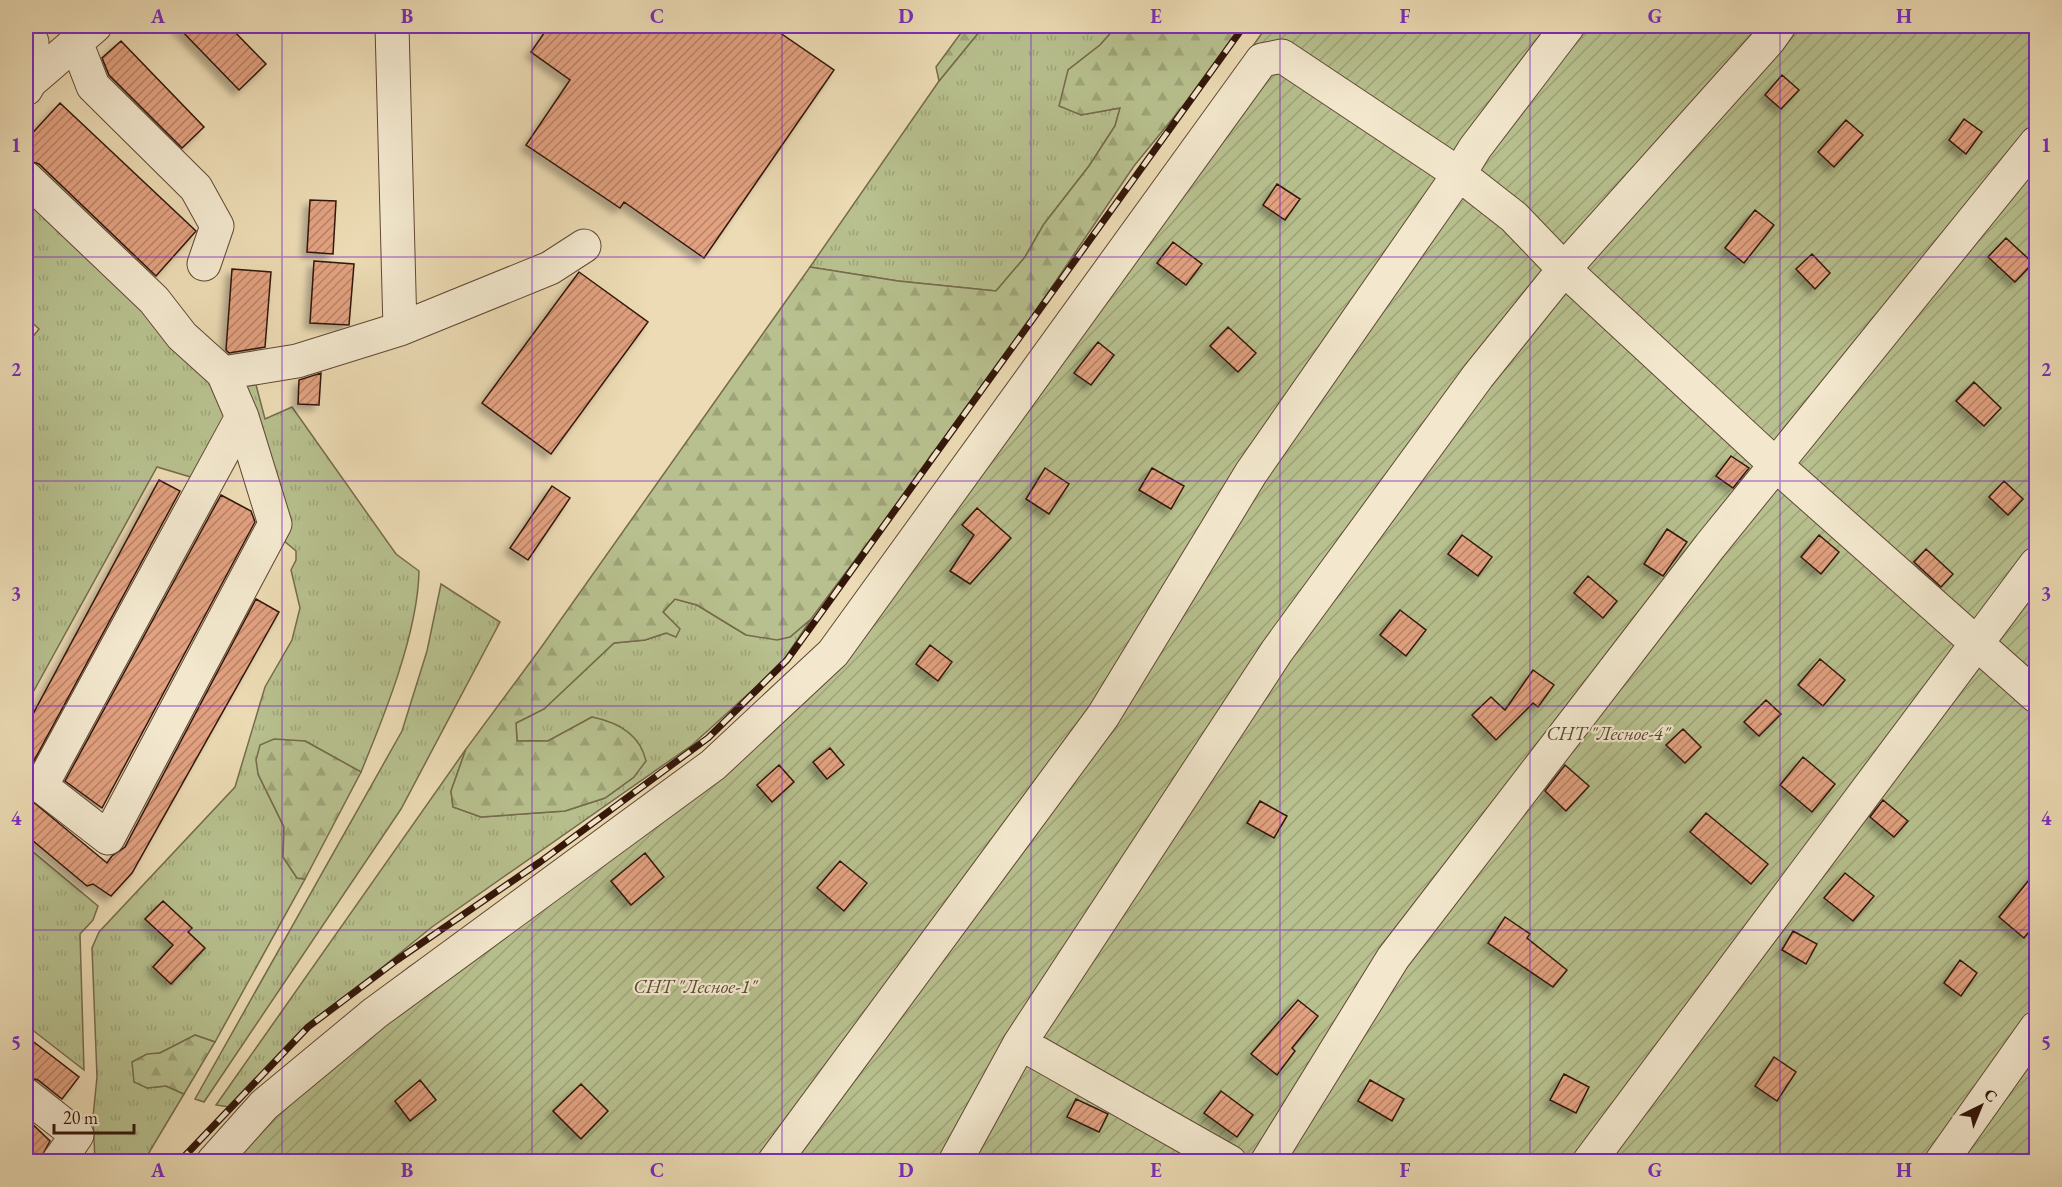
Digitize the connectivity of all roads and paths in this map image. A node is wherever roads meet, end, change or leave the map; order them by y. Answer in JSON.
{"nodes":[{"id":1,"x":392,"y":26,"type":"edge"},
{"id":2,"x":1568,"y":26,"type":"edge"},
{"id":3,"x":1779,"y":26,"type":"edge"},
{"id":4,"x":26,"y":28,"type":"edge"},
{"id":5,"x":86,"y":34,"type":"edge"},
{"id":6,"x":28,"y":86,"type":"edge"},
{"id":7,"x":2037,"y":143,"type":"edge"},
{"id":8,"x":1459,"y":174,"type":"junction"},
{"id":9,"x":26,"y":178,"type":"edge"},
{"id":10,"x":584,"y":246,"type":"dead end"},
{"id":11,"x":204,"y":264,"type":"dead end"},
{"id":12,"x":1564,"y":269,"type":"junction"},
{"id":13,"x":400,"y":329,"type":"junction"},
{"id":14,"x":223,"y":373,"type":"junction"},
{"id":15,"x":242,"y":417,"type":"junction"},
{"id":16,"x":1776,"y":466,"type":"junction"},
{"id":17,"x":2037,"y":564,"type":"edge"},
{"id":18,"x":1977,"y":641,"type":"junction"},
{"id":19,"x":2037,"y":696,"type":"edge"},
{"id":20,"x":2037,"y":1028,"type":"edge"},
{"id":21,"x":1020,"y":1043,"type":"junction"},
{"id":22,"x":26,"y":1095,"type":"edge"},
{"id":23,"x":58,"y":1161,"type":"edge"},
{"id":24,"x":213,"y":1161,"type":"edge"},
{"id":25,"x":774,"y":1161,"type":"edge"},
{"id":26,"x":955,"y":1161,"type":"edge"},
{"id":27,"x":1230,"y":1161,"type":"edge"},
{"id":28,"x":1267,"y":1161,"type":"edge"},
{"id":29,"x":1589,"y":1161,"type":"edge"},
{"id":30,"x":1941,"y":1161,"type":"edge"}],
"edges":[{"from":1,"to":13,"type":"street"},
{"from":2,"to":8,"type":"street"},
{"from":3,"to":12,"type":"street"},
{"from":4,"to":6,"type":"street"},
{"from":5,"to":6,"type":"street"},
{"from":5,"to":11,"type":"street"},
{"from":7,"to":16,"type":"street"},
{"from":8,"to":12,"type":"street"},
{"from":8,"to":24,"type":"street"},
{"from":8,"to":25,"type":"street"},
{"from":9,"to":14,"type":"street"},
{"from":10,"to":13,"type":"street"},
{"from":12,"to":16,"type":"street"},
{"from":12,"to":21,"type":"street"},
{"from":13,"to":14,"type":"street"},
{"from":14,"to":15,"type":"street"},
{"from":15,"to":15,"type":"street"},
{"from":16,"to":18,"type":"street"},
{"from":16,"to":28,"type":"street"},
{"from":17,"to":18,"type":"street"},
{"from":18,"to":19,"type":"street"},
{"from":18,"to":29,"type":"street"},
{"from":20,"to":30,"type":"street"},
{"from":21,"to":26,"type":"street"},
{"from":21,"to":27,"type":"street"},
{"from":22,"to":23,"type":"street"}]}
